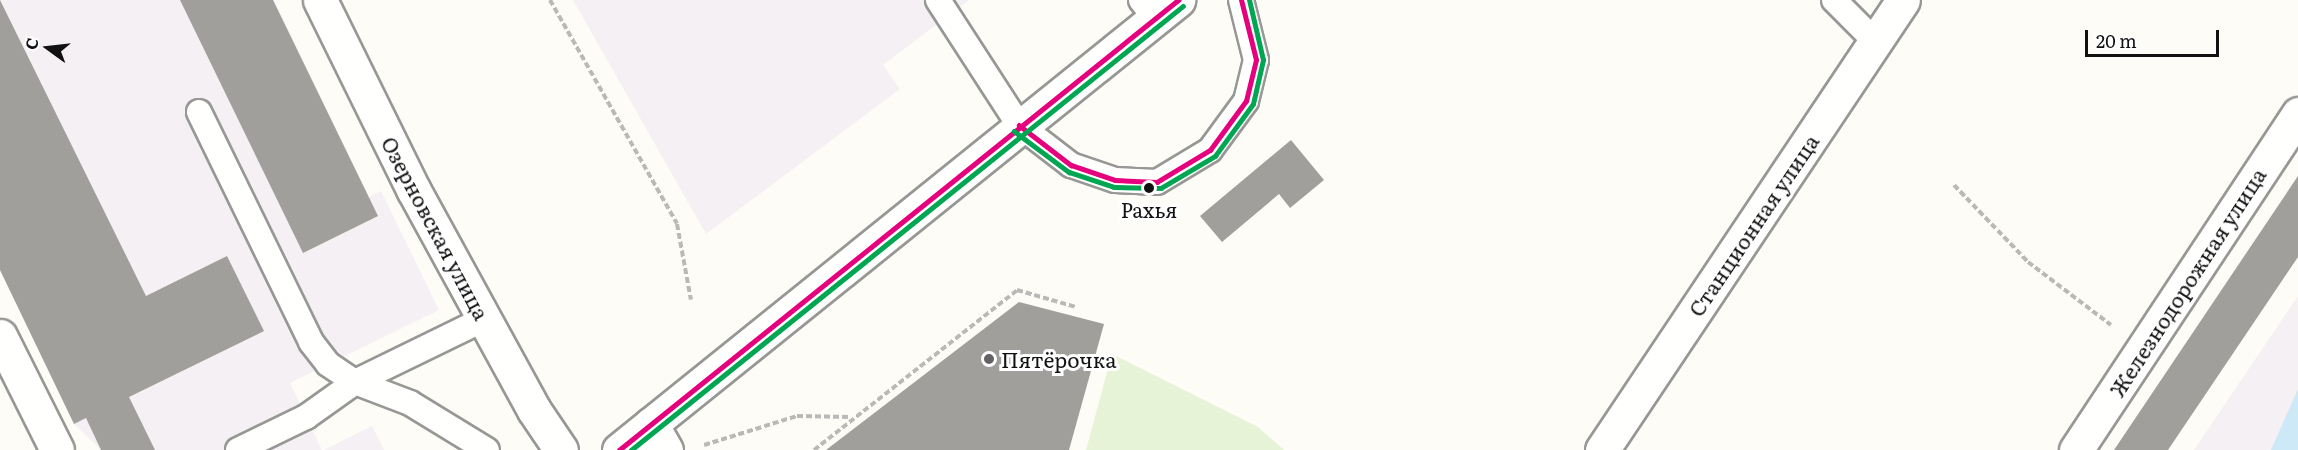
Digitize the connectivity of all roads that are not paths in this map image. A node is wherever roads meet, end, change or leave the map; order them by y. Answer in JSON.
{"nodes":[{"id":1,"x":320,"y":0,"type":"edge"},
{"id":2,"x":938,"y":0,"type":"edge"},
{"id":3,"x":1240,"y":0,"type":"edge"},
{"id":4,"x":1834,"y":0,"type":"edge"},
{"id":5,"x":1903,"y":0,"type":"edge"},
{"id":6,"x":1158,"y":6,"type":"edge"},
{"id":7,"x":1876,"y":42,"type":"junction"},
{"id":8,"x":199,"y":112,"type":"dead end"},
{"id":9,"x":2298,"y":114,"type":"edge"},
{"id":10,"x":1019,"y":125,"type":"junction"},
{"id":11,"x":484,"y":319,"type":"junction"},
{"id":12,"x":0,"y":336,"type":"edge"},
{"id":13,"x":355,"y":382,"type":"junction"},
{"id":14,"x":658,"y":437,"type":"edge"},
{"id":15,"x":57,"y":450,"type":"edge"},
{"id":16,"x":238,"y":450,"type":"edge"},
{"id":17,"x":487,"y":450,"type":"edge"},
{"id":18,"x":561,"y":450,"type":"edge"},
{"id":19,"x":619,"y":450,"type":"edge"},
{"id":20,"x":1602,"y":450,"type":"edge"},
{"id":21,"x":2076,"y":450,"type":"edge"}],
"edges":[{"from":1,"to":11,"type":"street","name":"Озерновская улица"},
{"from":2,"to":10,"type":"lane"},
{"from":3,"to":10,"type":"lane"},
{"from":4,"to":7,"type":"lane"},
{"from":5,"to":7,"type":"street","name":"Станционная улица"},
{"from":6,"to":10,"type":"street"},
{"from":7,"to":20,"type":"street","name":"Станционная улица"},
{"from":8,"to":13,"type":"lane"},
{"from":9,"to":21,"type":"street","name":"Железнодорожная улица"},
{"from":10,"to":14,"type":"street"},
{"from":11,"to":13,"type":"lane"},
{"from":11,"to":18,"type":"street","name":"Озерновская улица"},
{"from":12,"to":15,"type":"street"},
{"from":13,"to":16,"type":"lane"},
{"from":13,"to":17,"type":"lane"},
{"from":14,"to":19,"type":"street"}]}
